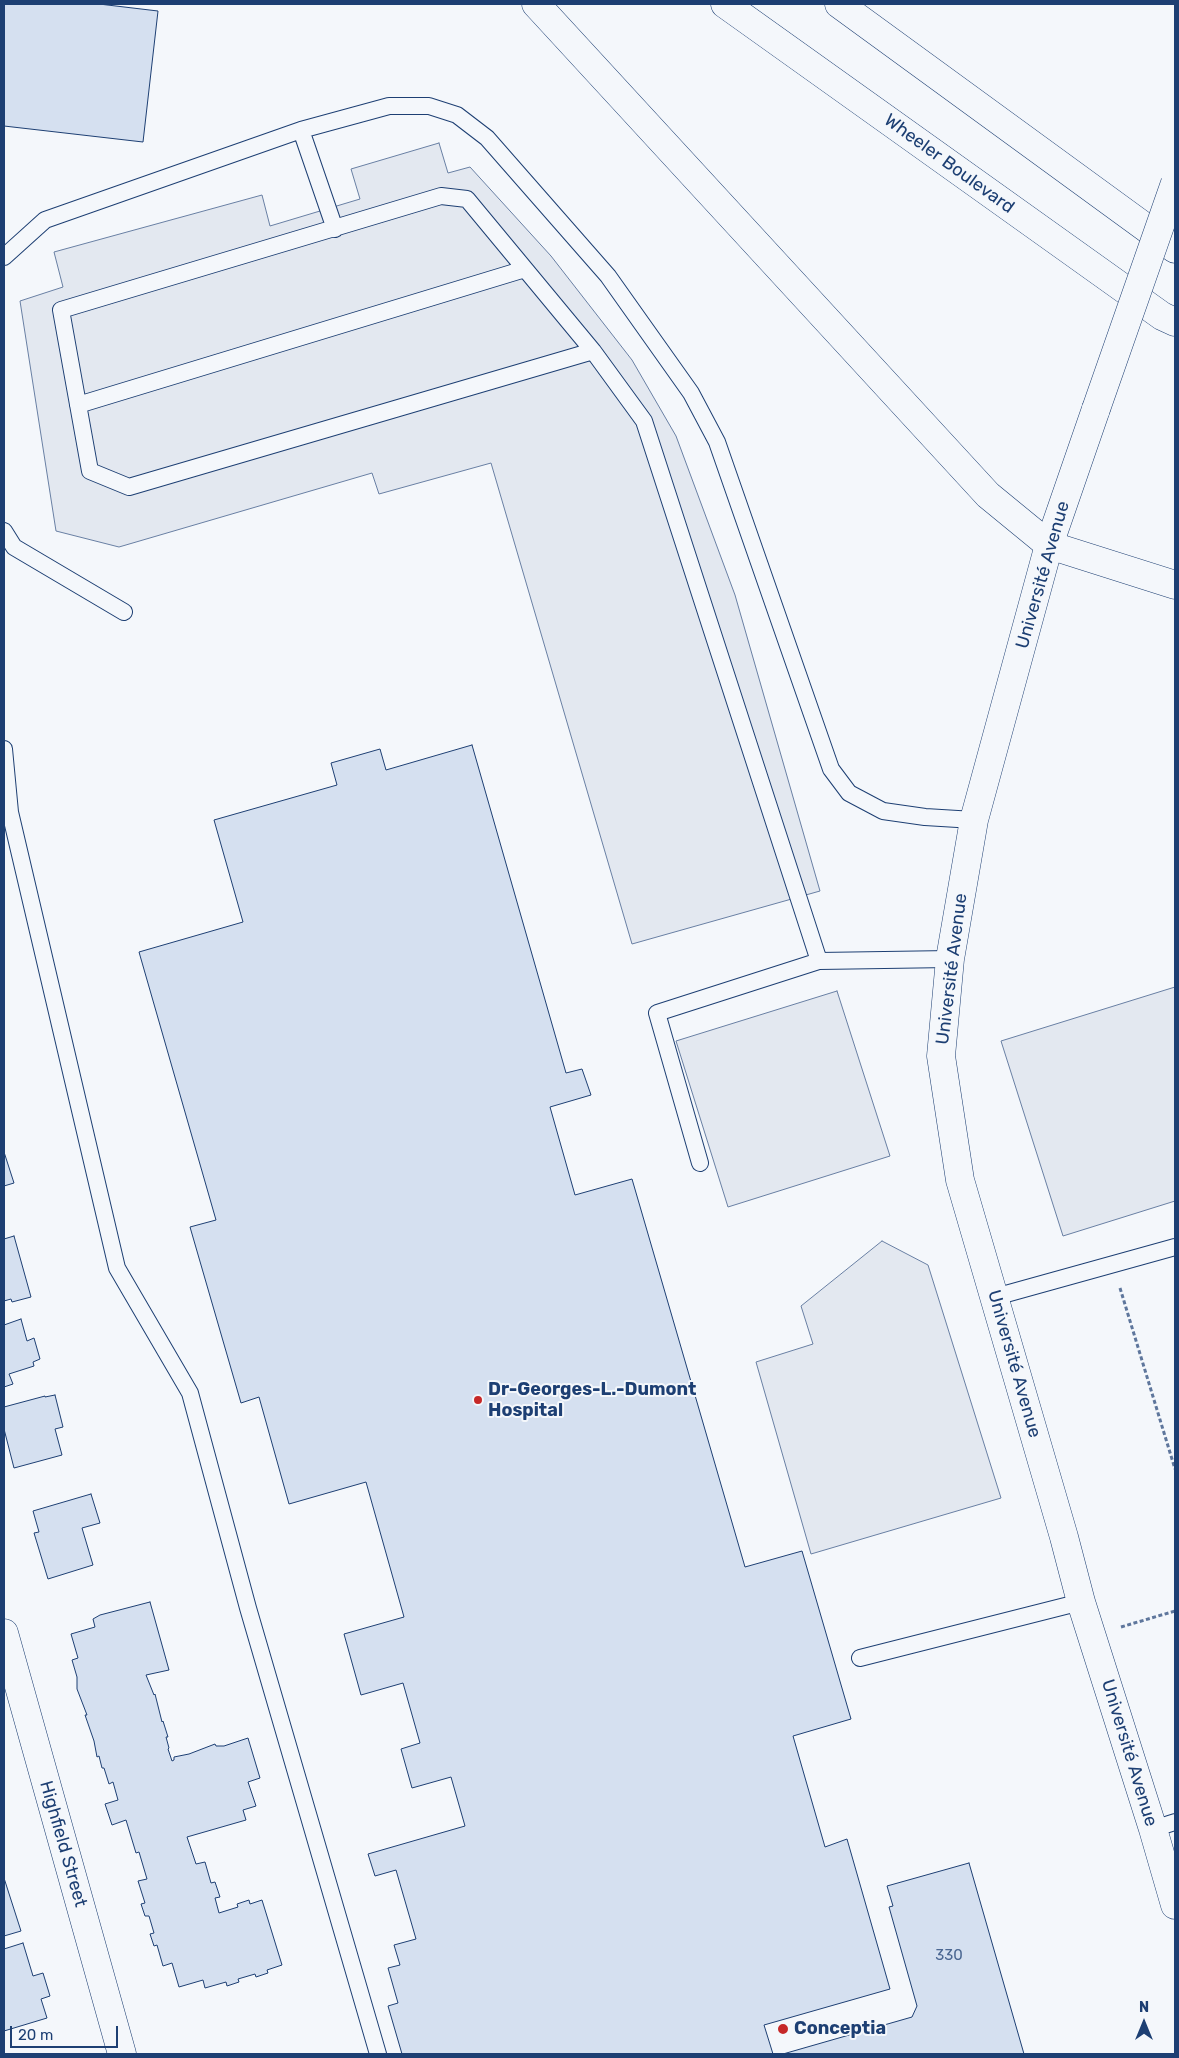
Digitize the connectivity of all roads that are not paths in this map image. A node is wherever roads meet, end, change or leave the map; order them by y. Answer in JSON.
{"nodes":[{"id":1,"x":536,"y":4,"type":"edge"},
{"id":2,"x":725,"y":4,"type":"edge"},
{"id":3,"x":839,"y":4,"type":"edge"},
{"id":4,"x":301,"y":130,"type":"junction"},
{"id":5,"x":1175,"y":183,"type":"edge"},
{"id":6,"x":335,"y":229,"type":"junction"},
{"id":7,"x":1175,"y":249,"type":"edge"},
{"id":8,"x":4,"y":256,"type":"edge"},
{"id":9,"x":525,"y":269,"type":"junction"},
{"id":10,"x":1175,"y":322,"type":"edge"},
{"id":11,"x":593,"y":351,"type":"junction"},
{"id":12,"x":78,"y":405,"type":"junction"},
{"id":13,"x":4,"y":531,"type":"edge"},
{"id":14,"x":1049,"y":545,"type":"junction"},
{"id":15,"x":1175,"y":585,"type":"edge"},
{"id":16,"x":124,"y":612,"type":"dead end"},
{"id":17,"x":4,"y":749,"type":"edge"},
{"id":18,"x":974,"y":820,"type":"junction"},
{"id":19,"x":950,"y":959,"type":"junction"},
{"id":20,"x":819,"y":961,"type":"junction"},
{"id":21,"x":700,"y":1163,"type":"dead end"},
{"id":22,"x":1175,"y":1247,"type":"edge"},
{"id":23,"x":995,"y":1297,"type":"junction"},
{"id":24,"x":1081,"y":1602,"type":"junction"},
{"id":25,"x":4,"y":1633,"type":"edge"},
{"id":26,"x":860,"y":1658,"type":"dead end"},
{"id":27,"x":1164,"y":1825,"type":"edge"},
{"id":28,"x":1175,"y":1905,"type":"edge"},
{"id":29,"x":122,"y":2054,"type":"edge"},
{"id":30,"x":378,"y":2054,"type":"edge"}],
"edges":[{"from":1,"to":14,"type":"main road"},
{"from":2,"to":10,"type":"main road","name":"Wheeler Boulevard"},
{"from":3,"to":7,"type":"main road"},
{"from":4,"to":6,"type":"lane"},
{"from":4,"to":8,"type":"lane"},
{"from":4,"to":18,"type":"lane"},
{"from":5,"to":14,"type":"main road","name":"Université Avenue","bridge":true},
{"from":6,"to":9,"type":"lane"},
{"from":6,"to":12,"type":"lane"},
{"from":9,"to":11,"type":"lane"},
{"from":9,"to":12,"type":"lane"},
{"from":11,"to":12,"type":"lane"},
{"from":11,"to":20,"type":"lane"},
{"from":13,"to":16,"type":"lane"},
{"from":14,"to":15,"type":"main road"},
{"from":14,"to":18,"type":"main road","name":"Université Avenue"},
{"from":17,"to":30,"type":"lane"},
{"from":18,"to":19,"type":"main road","name":"Université Avenue"},
{"from":19,"to":20,"type":"lane"},
{"from":19,"to":23,"type":"main road","name":"Université Avenue"},
{"from":20,"to":21,"type":"lane"},
{"from":22,"to":23,"type":"lane"},
{"from":23,"to":24,"type":"main road","name":"Université Avenue"},
{"from":24,"to":26,"type":"lane"},
{"from":24,"to":27,"type":"main road","name":"Université Avenue"},
{"from":25,"to":29,"type":"main road","name":"Highfield Street"},
{"from":27,"to":28,"type":"main road","name":"Université Avenue"}]}
